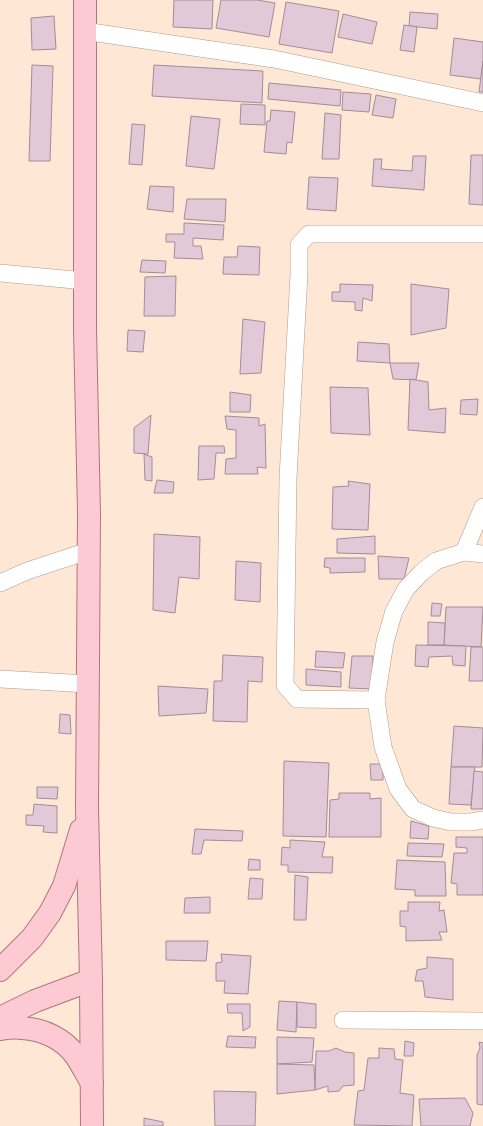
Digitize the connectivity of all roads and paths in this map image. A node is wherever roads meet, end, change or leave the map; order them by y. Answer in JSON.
{"nodes":[{"id":1,"x":85,"y":0,"type":"edge"},
{"id":2,"x":84,"y":31,"type":"junction"},
{"id":3,"x":483,"y":103,"type":"edge"},
{"id":4,"x":483,"y":234,"type":"edge"},
{"id":5,"x":0,"y":273,"type":"edge"},
{"id":6,"x":85,"y":281,"type":"junction"},
{"id":7,"x":483,"y":507,"type":"edge"},
{"id":8,"x":88,"y":551,"type":"junction"},
{"id":9,"x":464,"y":552,"type":"junction"},
{"id":10,"x":483,"y":554,"type":"edge"},
{"id":11,"x":0,"y":583,"type":"edge"},
{"id":12,"x":0,"y":679,"type":"edge"},
{"id":13,"x":88,"y":684,"type":"junction"},
{"id":14,"x":376,"y":700,"type":"junction"},
{"id":15,"x":87,"y":808,"type":"junction"},
{"id":16,"x":483,"y":820,"type":"edge"},
{"id":17,"x":0,"y":970,"type":"edge"},
{"id":18,"x":91,"y":980,"type":"junction"},
{"id":19,"x":0,"y":1018,"type":"edge"},
{"id":20,"x":343,"y":1020,"type":"dead end"},
{"id":21,"x":483,"y":1021,"type":"edge"},
{"id":22,"x":0,"y":1029,"type":"edge"},
{"id":23,"x":92,"y":1084,"type":"junction"},
{"id":24,"x":92,"y":1126,"type":"edge"}],
"edges":[{"from":1,"to":2,"type":"main road"},
{"from":2,"to":3,"type":"street"},
{"from":2,"to":6,"type":"main road"},
{"from":4,"to":14,"type":"street"},
{"from":5,"to":6,"type":"street"},
{"from":6,"to":8,"type":"main road"},
{"from":7,"to":9,"type":"street"},
{"from":8,"to":11,"type":"street"},
{"from":8,"to":13,"type":"main road"},
{"from":9,"to":10,"type":"street"},
{"from":9,"to":14,"type":"street"},
{"from":12,"to":13,"type":"street"},
{"from":13,"to":15,"type":"main road"},
{"from":14,"to":16,"type":"street"},
{"from":15,"to":17,"type":"main road"},
{"from":15,"to":18,"type":"main road"},
{"from":18,"to":19,"type":"main road"},
{"from":18,"to":23,"type":"main road"},
{"from":20,"to":21,"type":"street"},
{"from":22,"to":23,"type":"main road"},
{"from":23,"to":24,"type":"main road"}]}
